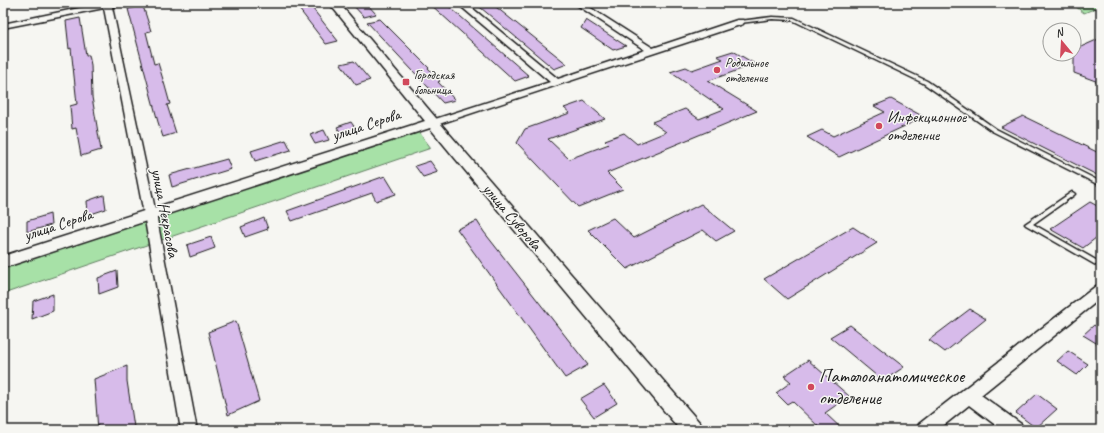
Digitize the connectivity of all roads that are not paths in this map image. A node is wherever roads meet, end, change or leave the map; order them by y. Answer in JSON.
{"nodes":[{"id":1,"x":120,"y":3,"type":"edge"},
{"id":2,"x":334,"y":3,"type":"edge"},
{"id":3,"x":461,"y":3,"type":"edge"},
{"id":4,"x":578,"y":3,"type":"edge"},
{"id":5,"x":107,"y":4,"type":"edge"},
{"id":6,"x":740,"y":22,"type":"joint"},
{"id":7,"x":3,"y":26,"type":"edge"},
{"id":8,"x":652,"y":51,"type":"junction"},
{"id":9,"x":557,"y":83,"type":"junction"},
{"id":10,"x":433,"y":123,"type":"junction"},
{"id":11,"x":1101,"y":184,"type":"edge"},
{"id":12,"x":1072,"y":194,"type":"dead end"},
{"id":13,"x":150,"y":214,"type":"junction"},
{"id":14,"x":3,"y":262,"type":"edge"},
{"id":15,"x":1101,"y":266,"type":"edge"},
{"id":16,"x":1101,"y":290,"type":"edge"},
{"id":17,"x":968,"y":395,"type":"junction"},
{"id":18,"x":190,"y":430,"type":"edge"},
{"id":19,"x":693,"y":430,"type":"edge"},
{"id":20,"x":925,"y":430,"type":"edge"},
{"id":21,"x":1015,"y":430,"type":"edge"}],
"edges":[{"from":1,"to":5,"type":"street"},
{"from":2,"to":10,"type":"street","name":"улица Суворова"},
{"from":3,"to":9,"type":"street"},
{"from":4,"to":8,"type":"street"},
{"from":5,"to":7,"type":"street"},
{"from":5,"to":13,"type":"street","name":"улица Некрасова"},
{"from":6,"to":8,"type":"street","name":"улица Серова"},
{"from":6,"to":11,"type":"lane"},
{"from":8,"to":9,"type":"street","name":"улица Серова"},
{"from":9,"to":10,"type":"street","name":"улица Серова"},
{"from":10,"to":13,"type":"street","name":"улица Серова"},
{"from":10,"to":19,"type":"street","name":"улица Суворова"},
{"from":12,"to":15,"type":"lane"},
{"from":13,"to":14,"type":"street","name":"улица Серова"},
{"from":13,"to":18,"type":"street","name":"улица Некрасова"},
{"from":16,"to":17,"type":"street"},
{"from":17,"to":20,"type":"street"},
{"from":17,"to":21,"type":"street"}]}
